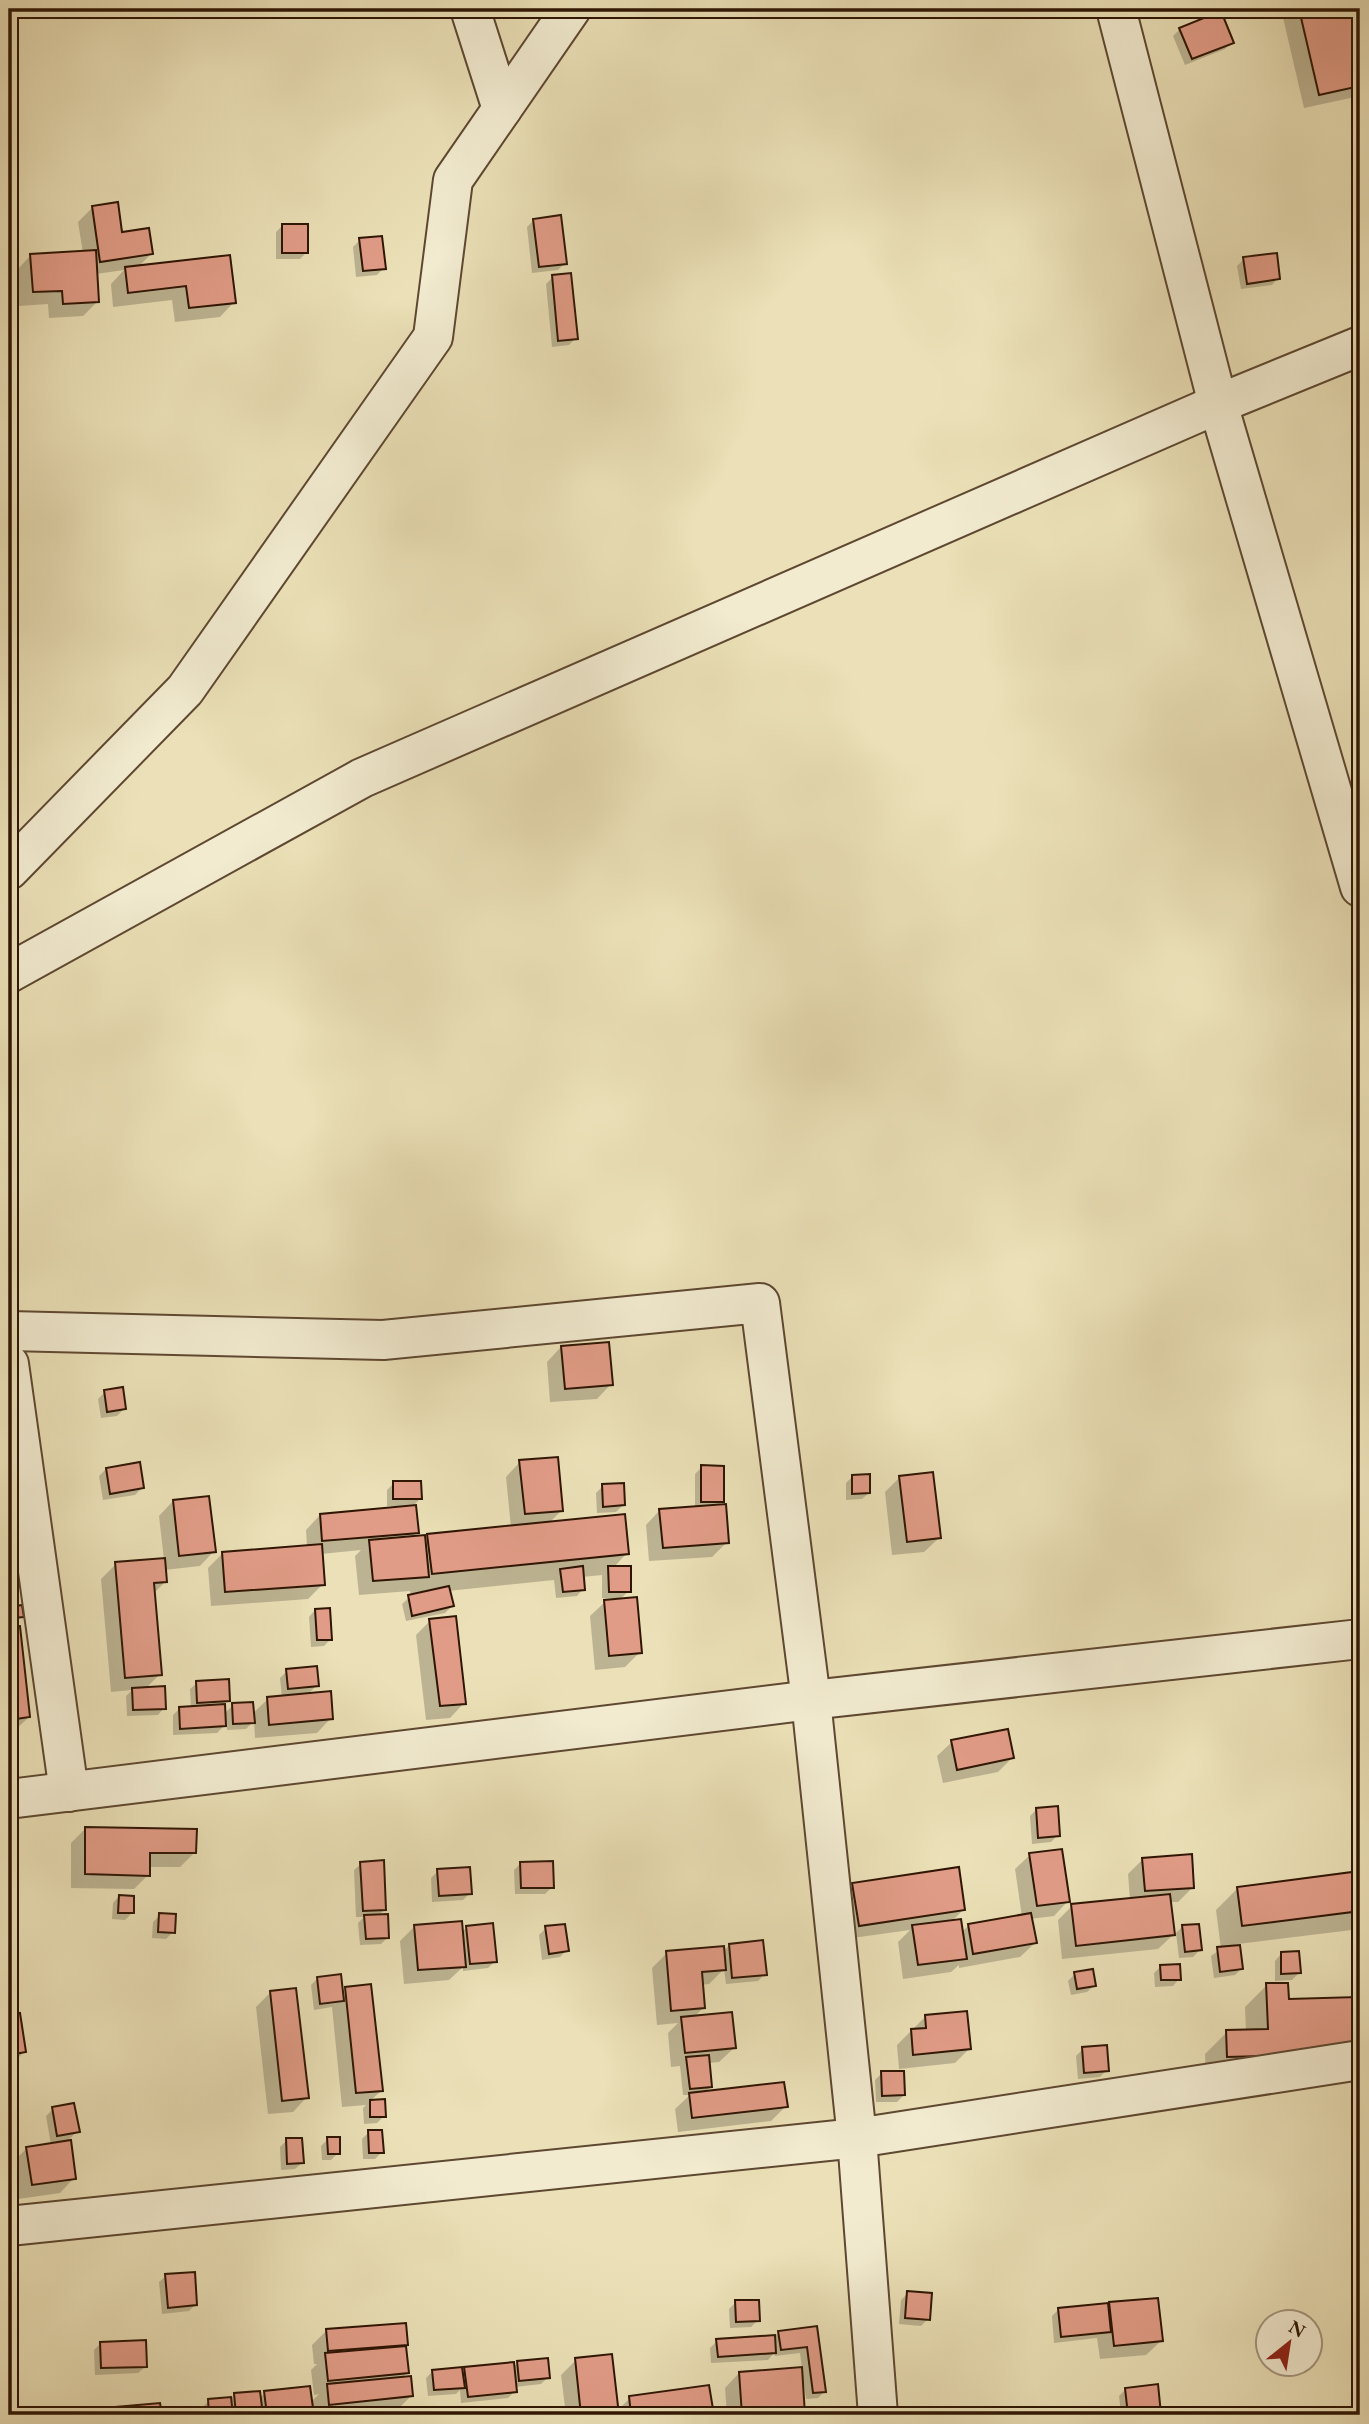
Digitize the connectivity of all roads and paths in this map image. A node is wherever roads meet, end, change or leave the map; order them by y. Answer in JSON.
{"nodes":[{"id":1,"x":470,"y":9,"type":"edge"},
{"id":2,"x":571,"y":9,"type":"edge"},
{"id":3,"x":1116,"y":9,"type":"edge"},
{"id":4,"x":502,"y":109,"type":"junction"},
{"id":5,"x":1360,"y":345,"type":"edge"},
{"id":6,"x":1218,"y":404,"type":"junction"},
{"id":7,"x":9,"y":870,"type":"edge"},
{"id":8,"x":1360,"y":887,"type":"edge"},
{"id":9,"x":9,"y":973,"type":"edge"},
{"id":10,"x":9,"y":1331,"type":"edge"},
{"id":11,"x":9,"y":1364,"type":"edge"},
{"id":12,"x":1360,"y":1639,"type":"edge"},
{"id":13,"x":811,"y":1700,"type":"junction"},
{"id":14,"x":69,"y":1792,"type":"junction"},
{"id":15,"x":9,"y":1799,"type":"edge"},
{"id":16,"x":1360,"y":2060,"type":"edge"},
{"id":17,"x":858,"y":2138,"type":"junction"},
{"id":18,"x":9,"y":2226,"type":"edge"},
{"id":19,"x":878,"y":2415,"type":"edge"}],
"edges":[{"from":1,"to":4,"type":"street"},
{"from":2,"to":4,"type":"street"},
{"from":3,"to":6,"type":"street"},
{"from":4,"to":7,"type":"street"},
{"from":5,"to":6,"type":"street"},
{"from":6,"to":8,"type":"street"},
{"from":6,"to":9,"type":"street"},
{"from":10,"to":13,"type":"street"},
{"from":11,"to":14,"type":"street"},
{"from":12,"to":13,"type":"street"},
{"from":13,"to":14,"type":"street"},
{"from":13,"to":17,"type":"street"},
{"from":14,"to":15,"type":"street"},
{"from":16,"to":17,"type":"street"},
{"from":17,"to":18,"type":"street"},
{"from":17,"to":19,"type":"street"}]}
